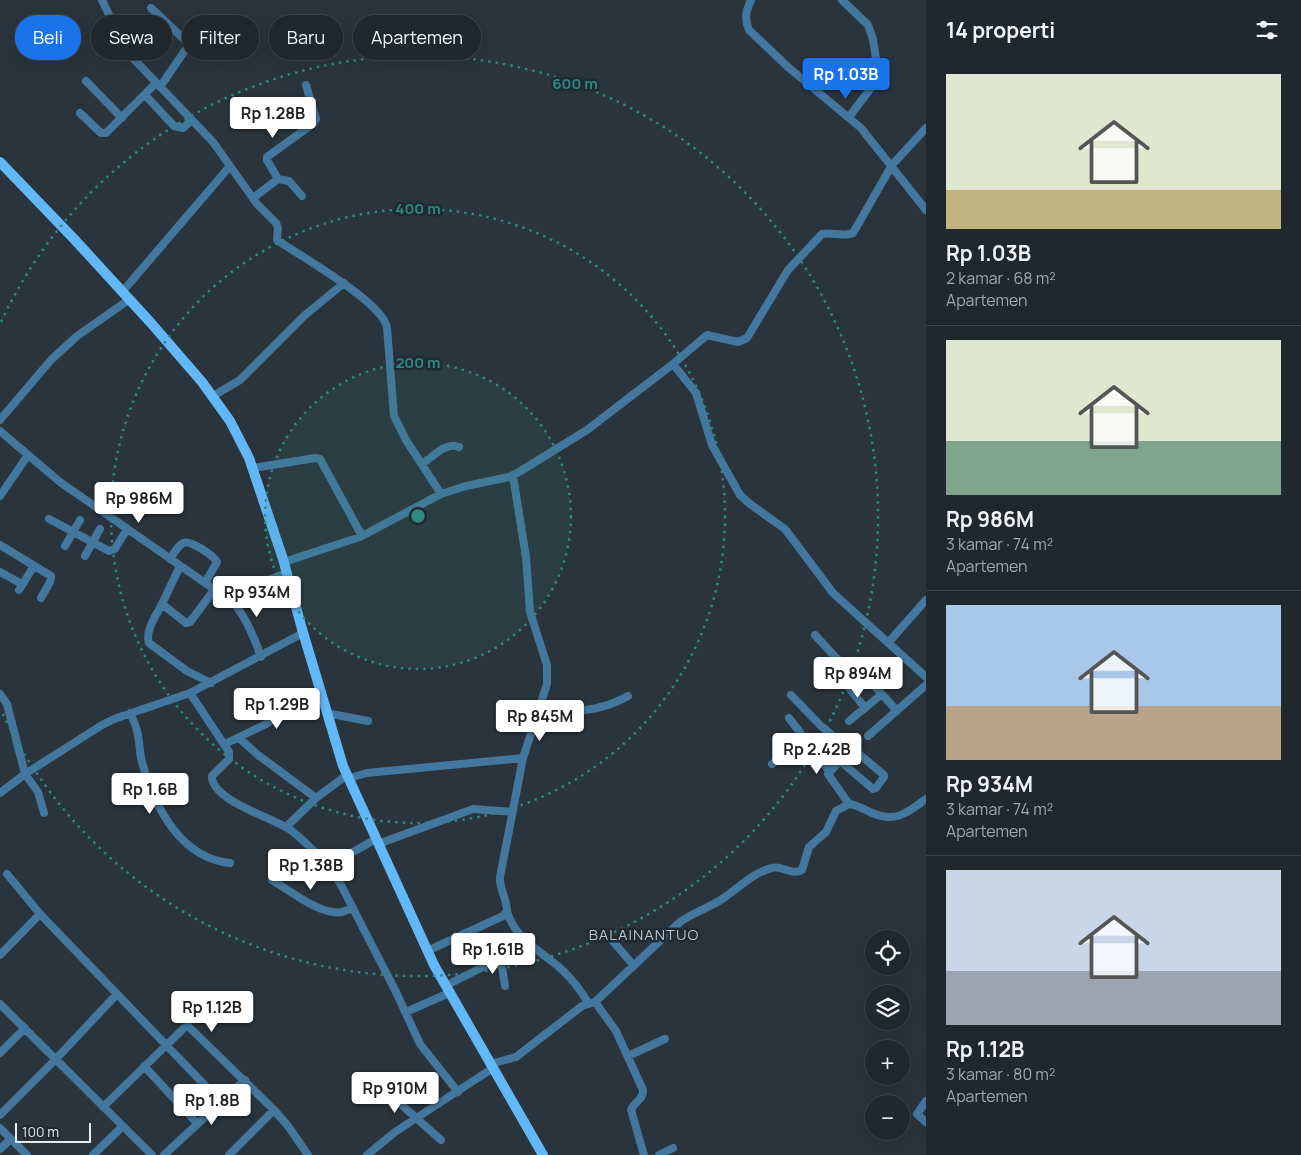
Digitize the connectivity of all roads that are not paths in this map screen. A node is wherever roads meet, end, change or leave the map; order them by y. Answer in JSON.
{"nodes":[{"id":1,"x":102,"y":0,"type":"edge"},
{"id":2,"x":751,"y":0,"type":"edge"},
{"id":3,"x":842,"y":0,"type":"edge"},
{"id":4,"x":151,"y":8,"type":"dead end"},
{"id":5,"x":86,"y":82,"type":"dead end"},
{"id":6,"x":158,"y":85,"type":"junction"},
{"id":7,"x":306,"y":85,"type":"dead end"},
{"id":8,"x":145,"y":95,"type":"junction"},
{"id":9,"x":80,"y":113,"type":"dead end"},
{"id":10,"x":849,"y":117,"type":"junction"},
{"id":11,"x":122,"y":118,"type":"junction"},
{"id":12,"x":192,"y":120,"type":"junction"},
{"id":13,"x":926,"y":128,"type":"edge"},
{"id":14,"x":0,"y":162,"type":"edge"},
{"id":15,"x":892,"y":165,"type":"junction"},
{"id":16,"x":230,"y":166,"type":"junction"},
{"id":17,"x":278,"y":179,"type":"junction"},
{"id":18,"x":302,"y":196,"type":"dead end"},
{"id":19,"x":253,"y":198,"type":"junction"},
{"id":20,"x":926,"y":210,"type":"edge"},
{"id":21,"x":344,"y":283,"type":"junction"},
{"id":22,"x":126,"y":295,"type":"junction"},
{"id":23,"x":674,"y":364,"type":"junction"},
{"id":24,"x":213,"y":396,"type":"junction"},
{"id":25,"x":0,"y":420,"type":"edge"},
{"id":26,"x":0,"y":431,"type":"edge"},
{"id":27,"x":459,"y":447,"type":"dead end"},
{"id":28,"x":28,"y":455,"type":"junction"},
{"id":29,"x":422,"y":464,"type":"junction"},
{"id":30,"x":253,"y":468,"type":"junction"},
{"id":31,"x":513,"y":476,"type":"junction"},
{"id":32,"x":442,"y":494,"type":"junction"},
{"id":33,"x":0,"y":496,"type":"edge"},
{"id":34,"x":49,"y":519,"type":"dead end"},
{"id":35,"x":80,"y":520,"type":"dead end"},
{"id":36,"x":100,"y":529,"type":"dead end"},
{"id":37,"x":127,"y":529,"type":"junction"},
{"id":38,"x":74,"y":532,"type":"junction"},
{"id":39,"x":362,"y":536,"type":"junction"},
{"id":40,"x":93,"y":542,"type":"junction"},
{"id":41,"x":0,"y":545,"type":"edge"},
{"id":42,"x":65,"y":546,"type":"dead end"},
{"id":43,"x":85,"y":556,"type":"dead end"},
{"id":44,"x":170,"y":559,"type":"junction"},
{"id":45,"x":284,"y":562,"type":"junction"},
{"id":46,"x":34,"y":566,"type":"junction"},
{"id":47,"x":180,"y":566,"type":"junction"},
{"id":48,"x":0,"y":572,"type":"edge"},
{"id":49,"x":287,"y":573,"type":"junction"},
{"id":50,"x":205,"y":583,"type":"junction"},
{"id":51,"x":214,"y":590,"type":"junction"},
{"id":52,"x":227,"y":595,"type":"junction"},
{"id":53,"x":41,"y":598,"type":"dead end"},
{"id":54,"x":926,"y":600,"type":"edge"},
{"id":55,"x":162,"y":604,"type":"junction"},
{"id":56,"x":303,"y":633,"type":"junction"},
{"id":57,"x":815,"y":635,"type":"dead end"},
{"id":58,"x":888,"y":643,"type":"junction"},
{"id":59,"x":261,"y":656,"type":"junction"},
{"id":60,"x":838,"y":659,"type":"junction"},
{"id":61,"x":818,"y":671,"type":"dead end"},
{"id":62,"x":863,"y":673,"type":"dead end"},
{"id":63,"x":926,"y":677,"type":"edge"},
{"id":64,"x":210,"y":683,"type":"junction"},
{"id":65,"x":926,"y":685,"type":"edge"},
{"id":66,"x":190,"y":693,"type":"junction"},
{"id":67,"x":0,"y":694,"type":"edge"},
{"id":68,"x":882,"y":694,"type":"junction"},
{"id":69,"x":791,"y":695,"type":"dead end"},
{"id":70,"x":628,"y":696,"type":"dead end"},
{"id":71,"x":322,"y":699,"type":"junction"},
{"id":72,"x":865,"y":708,"type":"junction"},
{"id":73,"x":538,"y":710,"type":"junction"},
{"id":74,"x":897,"y":711,"type":"junction"},
{"id":75,"x":130,"y":713,"type":"junction"},
{"id":76,"x":326,"y":713,"type":"junction"},
{"id":77,"x":789,"y":718,"type":"dead end"},
{"id":78,"x":368,"y":721,"type":"dead end"},
{"id":79,"x":849,"y":721,"type":"dead end"},
{"id":80,"x":868,"y":736,"type":"dead end"},
{"id":81,"x":239,"y":738,"type":"junction"},
{"id":82,"x":806,"y":740,"type":"junction"},
{"id":83,"x":225,"y":744,"type":"junction"},
{"id":84,"x":850,"y":750,"type":"junction"},
{"id":85,"x":523,"y":758,"type":"junction"},
{"id":86,"x":840,"y":761,"type":"junction"},
{"id":87,"x":772,"y":764,"type":"dead end"},
{"id":88,"x":830,"y":772,"type":"junction"},
{"id":89,"x":25,"y":774,"type":"junction"},
{"id":90,"x":348,"y":776,"type":"junction"},
{"id":91,"x":0,"y":793,"type":"edge"},
{"id":92,"x":316,"y":798,"type":"junction"},
{"id":93,"x":926,"y":799,"type":"edge"},
{"id":94,"x":849,"y":804,"type":"junction"},
{"id":95,"x":512,"y":812,"type":"junction"},
{"id":96,"x":44,"y":813,"type":"dead end"},
{"id":97,"x":286,"y":827,"type":"junction"},
{"id":98,"x":377,"y":842,"type":"junction"},
{"id":99,"x":230,"y":863,"type":"dead end"},
{"id":100,"x":331,"y":869,"type":"junction"},
{"id":101,"x":7,"y":874,"type":"dead end"},
{"id":102,"x":272,"y":880,"type":"dead end"},
{"id":103,"x":353,"y":908,"type":"junction"},
{"id":104,"x":507,"y":911,"type":"junction"},
{"id":105,"x":40,"y":914,"type":"junction"},
{"id":106,"x":610,"y":939,"type":"dead end"},
{"id":107,"x":526,"y":941,"type":"junction"},
{"id":108,"x":428,"y":951,"type":"junction"},
{"id":109,"x":0,"y":955,"type":"edge"},
{"id":110,"x":496,"y":961,"type":"junction"},
{"id":111,"x":634,"y":966,"type":"junction"},
{"id":112,"x":505,"y":986,"type":"dead end"},
{"id":113,"x":447,"y":989,"type":"junction"},
{"id":114,"x":117,"y":994,"type":"junction"},
{"id":115,"x":592,"y":1003,"type":"junction"},
{"id":116,"x":0,"y":1004,"type":"edge"},
{"id":117,"x":406,"y":1012,"type":"junction"},
{"id":118,"x":25,"y":1028,"type":"junction"},
{"id":119,"x":665,"y":1039,"type":"dead end"},
{"id":120,"x":167,"y":1045,"type":"junction"},
{"id":121,"x":0,"y":1053,"type":"edge"},
{"id":122,"x":628,"y":1056,"type":"junction"},
{"id":123,"x":56,"y":1059,"type":"junction"},
{"id":124,"x":144,"y":1066,"type":"junction"},
{"id":125,"x":492,"y":1066,"type":"junction"},
{"id":126,"x":245,"y":1080,"type":"junction"},
{"id":127,"x":387,"y":1092,"type":"dead end"},
{"id":128,"x":458,"y":1092,"type":"junction"},
{"id":129,"x":926,"y":1101,"type":"edge"},
{"id":130,"x":221,"y":1102,"type":"junction"},
{"id":131,"x":103,"y":1106,"type":"junction"},
{"id":132,"x":274,"y":1110,"type":"junction"},
{"id":133,"x":0,"y":1115,"type":"edge"},
{"id":134,"x":417,"y":1118,"type":"junction"},
{"id":135,"x":926,"y":1122,"type":"edge"},
{"id":136,"x":197,"y":1123,"type":"junction"},
{"id":137,"x":123,"y":1126,"type":"junction"},
{"id":138,"x":0,"y":1128,"type":"edge"},
{"id":139,"x":11,"y":1139,"type":"junction"},
{"id":140,"x":441,"y":1140,"type":"dead end"},
{"id":141,"x":673,"y":1148,"type":"dead end"},
{"id":142,"x":0,"y":1149,"type":"edge"},
{"id":143,"x":28,"y":1155,"type":"edge"},
{"id":144,"x":93,"y":1155,"type":"edge"},
{"id":145,"x":152,"y":1155,"type":"edge"},
{"id":146,"x":164,"y":1155,"type":"edge"},
{"id":147,"x":229,"y":1155,"type":"edge"},
{"id":148,"x":308,"y":1155,"type":"edge"},
{"id":149,"x":367,"y":1155,"type":"edge"},
{"id":150,"x":543,"y":1155,"type":"edge"},
{"id":151,"x":644,"y":1155,"type":"edge"},
{"id":152,"x":659,"y":1155,"type":"edge"}],
"edges":[{"from":1,"to":6,"type":"street"},
{"from":2,"to":10,"type":"street"},
{"from":3,"to":10,"type":"street"},
{"from":4,"to":6,"type":"street"},
{"from":5,"to":11,"type":"street"},
{"from":6,"to":8,"type":"street"},
{"from":6,"to":12,"type":"street"},
{"from":7,"to":17,"type":"street"},
{"from":8,"to":11,"type":"street"},
{"from":8,"to":12,"type":"street"},
{"from":9,"to":11,"type":"street"},
{"from":10,"to":15,"type":"street"},
{"from":12,"to":16,"type":"street"},
{"from":13,"to":15,"type":"street"},
{"from":14,"to":22,"type":"main road"},
{"from":15,"to":20,"type":"street"},
{"from":15,"to":23,"type":"street"},
{"from":16,"to":19,"type":"street"},
{"from":16,"to":22,"type":"street"},
{"from":17,"to":18,"type":"street"},
{"from":17,"to":19,"type":"street"},
{"from":19,"to":21,"type":"street"},
{"from":21,"to":24,"type":"street"},
{"from":21,"to":29,"type":"street"},
{"from":22,"to":24,"type":"main road"},
{"from":22,"to":25,"type":"street"},
{"from":23,"to":31,"type":"street"},
{"from":23,"to":58,"type":"street"},
{"from":24,"to":30,"type":"main road"},
{"from":26,"to":28,"type":"street"},
{"from":27,"to":29,"type":"street"},
{"from":28,"to":33,"type":"street"},
{"from":28,"to":37,"type":"street"},
{"from":29,"to":32,"type":"street"},
{"from":30,"to":39,"type":"street"},
{"from":30,"to":45,"type":"main road"},
{"from":31,"to":32,"type":"street"},
{"from":31,"to":73,"type":"street"},
{"from":32,"to":39,"type":"street"},
{"from":34,"to":38,"type":"street"},
{"from":35,"to":38,"type":"street"},
{"from":36,"to":40,"type":"street"},
{"from":37,"to":40,"type":"street"},
{"from":37,"to":44,"type":"street"},
{"from":38,"to":40,"type":"street"},
{"from":38,"to":42,"type":"street"},
{"from":39,"to":45,"type":"street"},
{"from":40,"to":43,"type":"street"},
{"from":41,"to":46,"type":"street"},
{"from":44,"to":47,"type":"street"},
{"from":44,"to":50,"type":"street"},
{"from":45,"to":49,"type":"main road"},
{"from":46,"to":48,"type":"street"},
{"from":46,"to":53,"type":"street"},
{"from":47,"to":50,"type":"street"},
{"from":47,"to":55,"type":"street"},
{"from":49,"to":52,"type":"street"},
{"from":49,"to":56,"type":"main road"},
{"from":50,"to":51,"type":"street"},
{"from":51,"to":52,"type":"street"},
{"from":51,"to":55,"type":"street"},
{"from":52,"to":59,"type":"street"},
{"from":54,"to":58,"type":"street"},
{"from":55,"to":64,"type":"street"},
{"from":56,"to":59,"type":"street"},
{"from":56,"to":71,"type":"main road"},
{"from":57,"to":60,"type":"street"},
{"from":58,"to":63,"type":"street"},
{"from":59,"to":64,"type":"street"},
{"from":60,"to":61,"type":"street"},
{"from":60,"to":72,"type":"street"},
{"from":62,"to":68,"type":"street"},
{"from":64,"to":66,"type":"street"},
{"from":65,"to":74,"type":"street"},
{"from":66,"to":75,"type":"street"},
{"from":66,"to":83,"type":"street"},
{"from":67,"to":89,"type":"street"},
{"from":68,"to":72,"type":"street"},
{"from":68,"to":74,"type":"street"},
{"from":69,"to":84,"type":"street"},
{"from":70,"to":73,"type":"street"},
{"from":71,"to":76,"type":"main road"},
{"from":71,"to":81,"type":"street"},
{"from":72,"to":79,"type":"street"},
{"from":73,"to":85,"type":"street"},
{"from":74,"to":80,"type":"street"},
{"from":75,"to":89,"type":"street"},
{"from":75,"to":99,"type":"street"},
{"from":76,"to":78,"type":"street"},
{"from":76,"to":90,"type":"main road"},
{"from":77,"to":82,"type":"street"},
{"from":81,"to":83,"type":"street"},
{"from":81,"to":92,"type":"street"},
{"from":82,"to":87,"type":"street"},
{"from":82,"to":88,"type":"street"},
{"from":83,"to":97,"type":"street"},
{"from":84,"to":86,"type":"street"},
{"from":84,"to":86,"type":"street"},
{"from":85,"to":90,"type":"street"},
{"from":85,"to":95,"type":"street"},
{"from":86,"to":88,"type":"street"},
{"from":88,"to":94,"type":"street"},
{"from":89,"to":91,"type":"street"},
{"from":89,"to":96,"type":"street"},
{"from":90,"to":92,"type":"street"},
{"from":90,"to":98,"type":"main road"},
{"from":92,"to":97,"type":"street"},
{"from":93,"to":94,"type":"street"},
{"from":94,"to":111,"type":"street"},
{"from":95,"to":98,"type":"street"},
{"from":95,"to":104,"type":"street"},
{"from":97,"to":100,"type":"street"},
{"from":98,"to":100,"type":"street"},
{"from":98,"to":108,"type":"main road"},
{"from":100,"to":103,"type":"street"},
{"from":101,"to":105,"type":"street"},
{"from":102,"to":103,"type":"street"},
{"from":103,"to":117,"type":"street"},
{"from":104,"to":107,"type":"street"},
{"from":104,"to":108,"type":"street"},
{"from":105,"to":109,"type":"street"},
{"from":105,"to":114,"type":"street"},
{"from":106,"to":111,"type":"street"},
{"from":107,"to":110,"type":"street"},
{"from":107,"to":115,"type":"street"},
{"from":108,"to":113,"type":"main road"},
{"from":110,"to":112,"type":"street"},
{"from":110,"to":113,"type":"street"},
{"from":111,"to":115,"type":"street"},
{"from":113,"to":117,"type":"street"},
{"from":113,"to":125,"type":"main road"},
{"from":114,"to":120,"type":"street"},
{"from":114,"to":123,"type":"street"},
{"from":115,"to":122,"type":"street"},
{"from":115,"to":125,"type":"street"},
{"from":116,"to":118,"type":"street"},
{"from":117,"to":128,"type":"street"},
{"from":118,"to":121,"type":"street"},
{"from":118,"to":123,"type":"street"},
{"from":119,"to":122,"type":"street"},
{"from":120,"to":124,"type":"street"},
{"from":120,"to":126,"type":"street"},
{"from":120,"to":130,"type":"street"},
{"from":122,"to":151,"type":"street"},
{"from":123,"to":131,"type":"street"},
{"from":123,"to":133,"type":"street"},
{"from":124,"to":131,"type":"street"},
{"from":124,"to":136,"type":"street"},
{"from":125,"to":128,"type":"street"},
{"from":125,"to":150,"type":"main road"},
{"from":126,"to":130,"type":"street"},
{"from":126,"to":132,"type":"street"},
{"from":127,"to":134,"type":"street"},
{"from":128,"to":134,"type":"street"},
{"from":129,"to":135,"type":"street"},
{"from":130,"to":136,"type":"street"},
{"from":131,"to":137,"type":"street"},
{"from":132,"to":147,"type":"street"},
{"from":132,"to":148,"type":"street"},
{"from":134,"to":140,"type":"street"},
{"from":134,"to":149,"type":"street"},
{"from":136,"to":146,"type":"street"},
{"from":137,"to":144,"type":"street"},
{"from":137,"to":145,"type":"street"},
{"from":138,"to":139,"type":"street"},
{"from":139,"to":142,"type":"street"},
{"from":139,"to":143,"type":"street"},
{"from":141,"to":152,"type":"street"}]}
